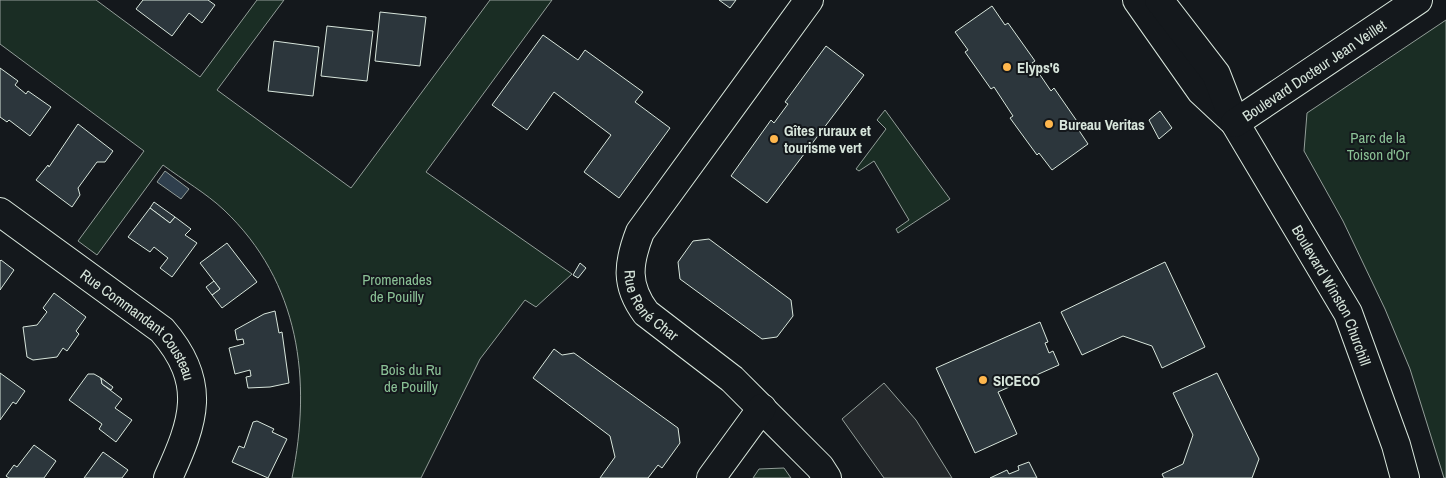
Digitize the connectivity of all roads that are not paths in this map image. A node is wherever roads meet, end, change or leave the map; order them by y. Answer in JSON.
{"nodes":[{"id":1,"x":809,"y":0,"type":"edge"},
{"id":2,"x":1137,"y":0,"type":"edge"},
{"id":3,"x":1159,"y":0,"type":"edge"},
{"id":4,"x":1418,"y":0,"type":"edge"},
{"id":5,"x":1235,"y":123,"type":"junction"},
{"id":6,"x":0,"y":212,"type":"edge"},
{"id":7,"x":762,"y":408,"type":"junction"},
{"id":8,"x":168,"y":478,"type":"edge"},
{"id":9,"x":711,"y":478,"type":"edge"},
{"id":10,"x":827,"y":478,"type":"edge"},
{"id":11,"x":1405,"y":478,"type":"edge"}],
"edges":[{"from":1,"to":7,"type":"street","name":"Rue René Char"},
{"from":2,"to":5,"type":"street","name":"Boulevard Winston Churchill"},
{"from":3,"to":5,"type":"street","name":"Boulevard Winston Churchill"},
{"from":4,"to":5,"type":"street","name":"Boulevard Docteur Jean Veillet"},
{"from":5,"to":11,"type":"street","name":"Boulevard Winston Churchill"},
{"from":6,"to":8,"type":"street","name":"Rue Commandant Cousteau"},
{"from":7,"to":9,"type":"street"},
{"from":7,"to":10,"type":"street","name":"Rue René Char"}]}
